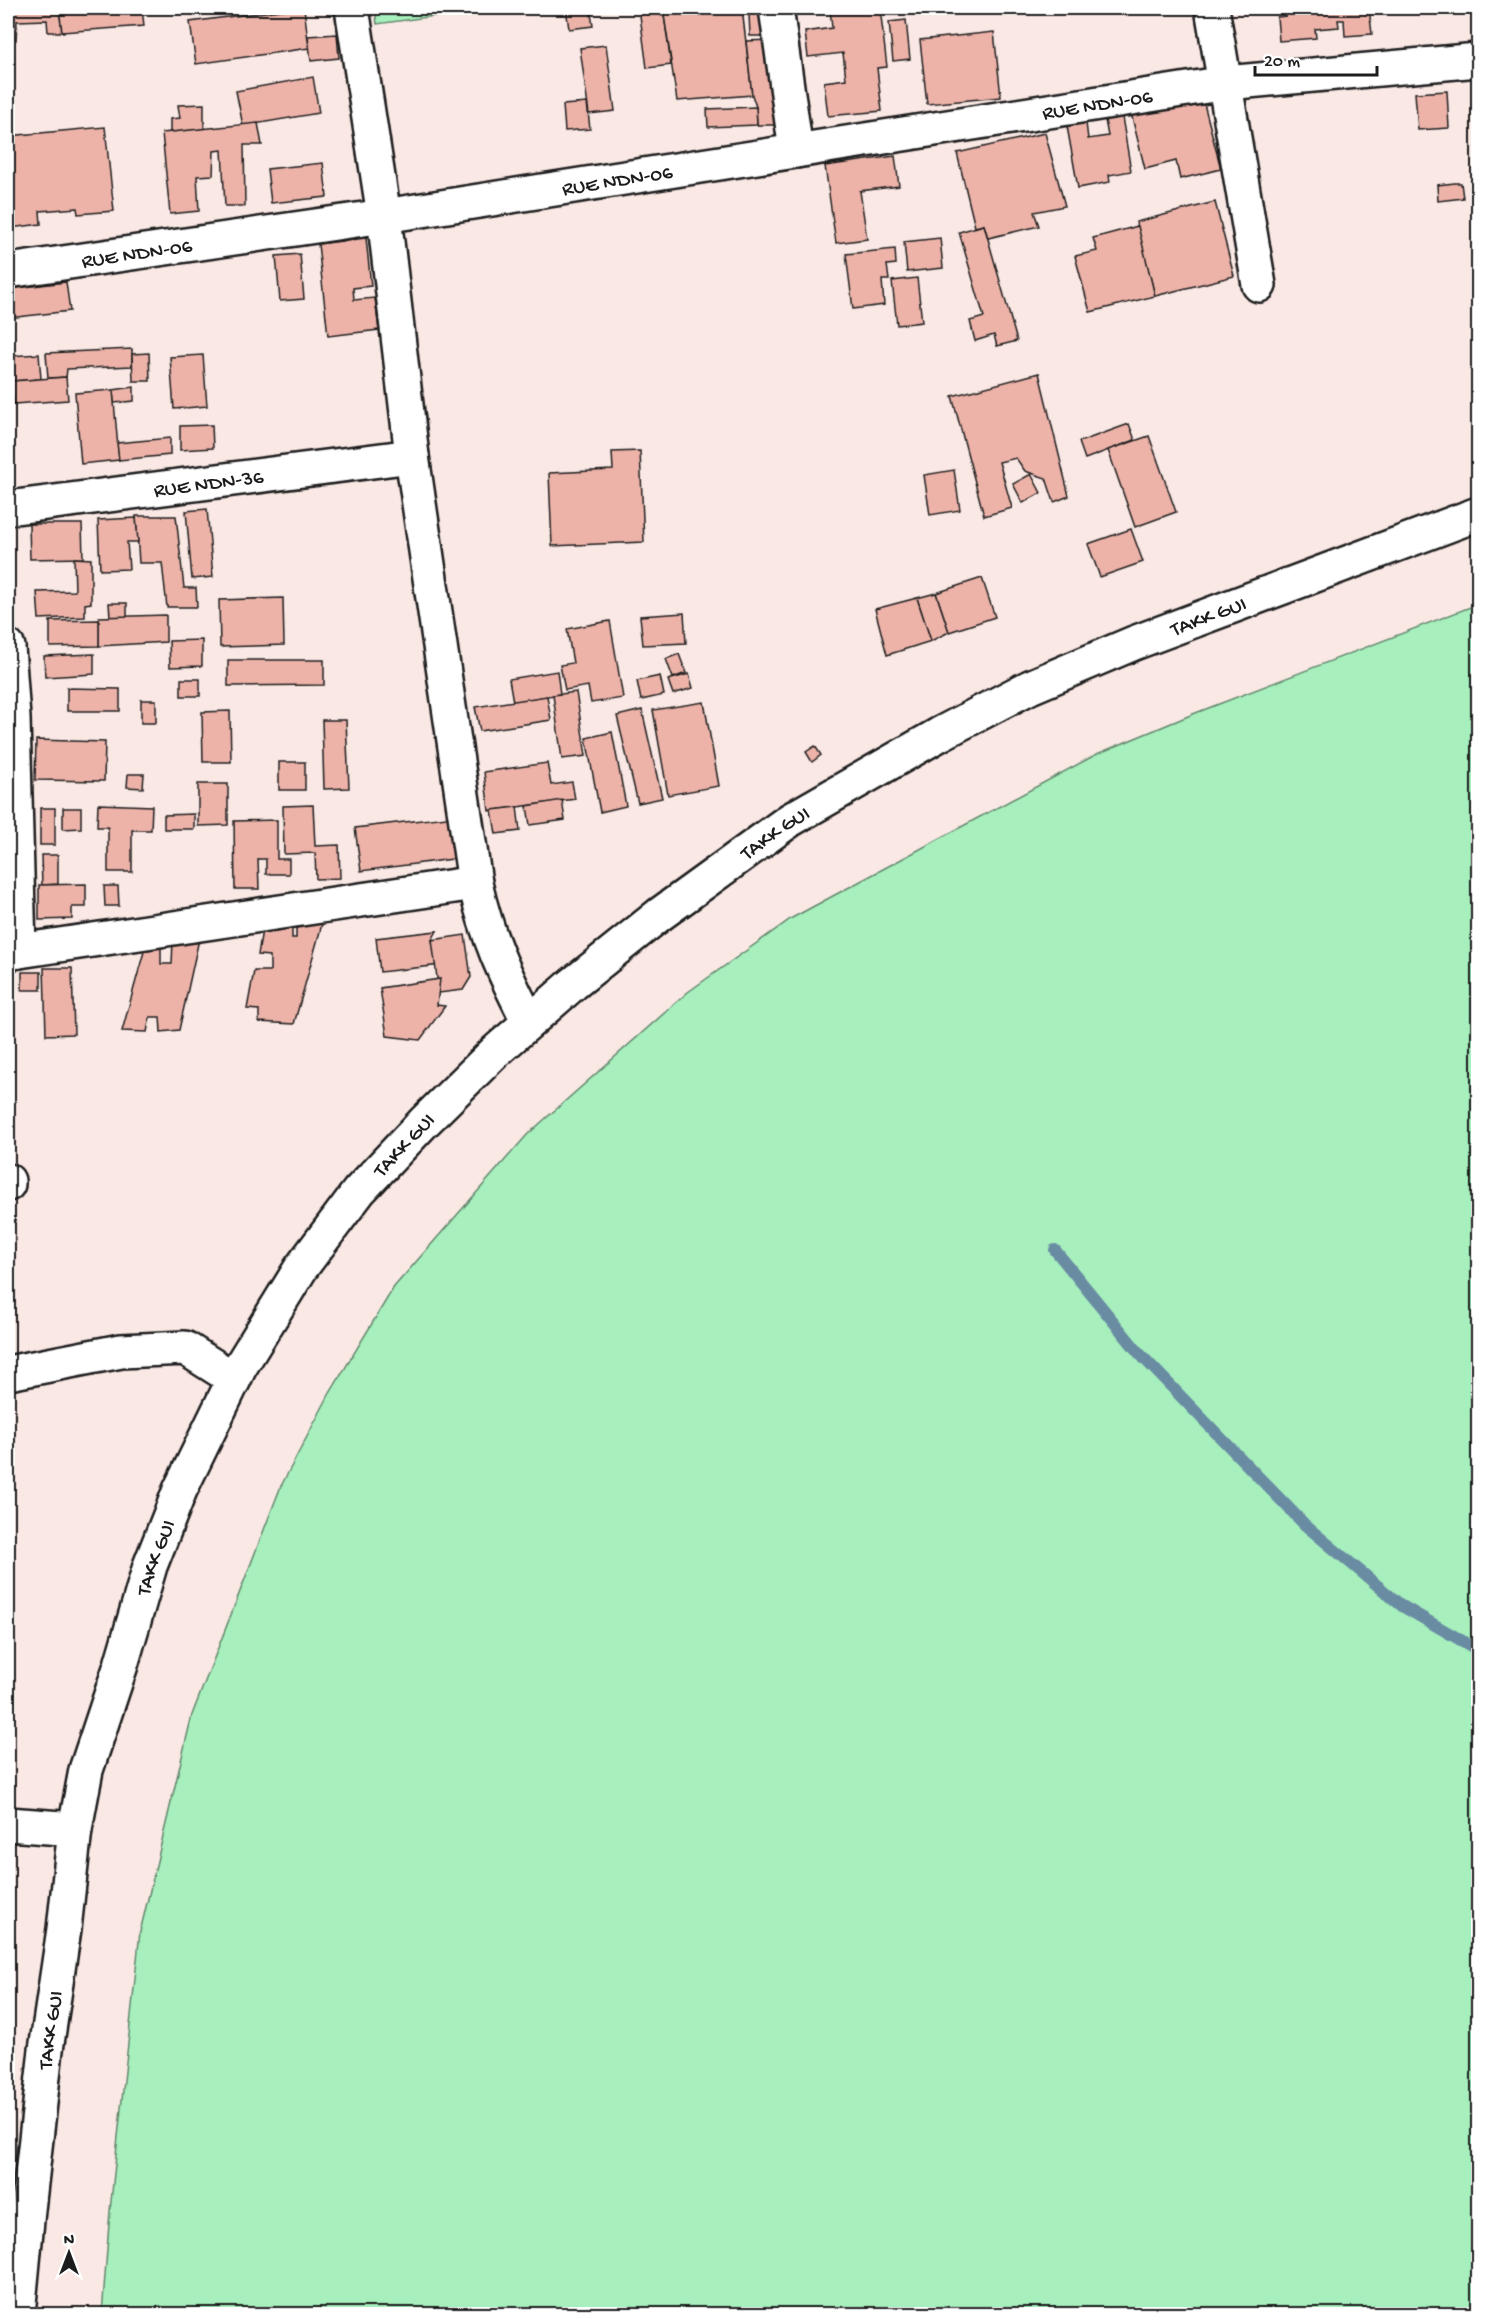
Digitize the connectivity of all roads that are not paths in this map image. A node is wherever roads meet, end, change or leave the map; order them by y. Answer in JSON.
{"nodes":[{"id":1,"x":352,"y":8,"type":"edge"},
{"id":2,"x":776,"y":8,"type":"edge"},
{"id":3,"x":1212,"y":8,"type":"edge"},
{"id":4,"x":1479,"y":60,"type":"edge"},
{"id":5,"x":1226,"y":83,"type":"junction"},
{"id":6,"x":796,"y":152,"type":"junction"},
{"id":7,"x":384,"y":216,"type":"junction"},
{"id":8,"x":8,"y":271,"type":"edge"},
{"id":9,"x":1259,"y":285,"type":"dead end"},
{"id":10,"x":412,"y":456,"type":"junction"},
{"id":11,"x":8,"y":508,"type":"edge"},
{"id":12,"x":1479,"y":514,"type":"edge"},
{"id":13,"x":8,"y":648,"type":"edge"},
{"id":14,"x":475,"y":883,"type":"junction"},
{"id":15,"x":13,"y":952,"type":"edge"},
{"id":16,"x":529,"y":1022,"type":"junction"},
{"id":17,"x":8,"y":1373,"type":"edge"},
{"id":18,"x":234,"y":1379,"type":"junction"},
{"id":19,"x":8,"y":1824,"type":"edge"},
{"id":20,"x":75,"y":1829,"type":"junction"},
{"id":21,"x":18,"y":2211,"type":"edge"},
{"id":22,"x":18,"y":2314,"type":"edge"}],
"edges":[{"from":1,"to":7,"type":"street"},
{"from":2,"to":6,"type":"street"},
{"from":3,"to":5,"type":"street"},
{"from":4,"to":5,"type":"street","name":"RUE NDN-06"},
{"from":5,"to":6,"type":"street","name":"RUE NDN-06"},
{"from":5,"to":9,"type":"street"},
{"from":6,"to":7,"type":"street","name":"RUE NDN-06"},
{"from":7,"to":8,"type":"street","name":"RUE NDN-06"},
{"from":7,"to":10,"type":"street"},
{"from":10,"to":11,"type":"street","name":"RUE NDN-36"},
{"from":10,"to":14,"type":"street"},
{"from":12,"to":16,"type":"street","name":"TAKK GUI"},
{"from":13,"to":15,"type":"street"},
{"from":14,"to":15,"type":"street"},
{"from":14,"to":16,"type":"street"},
{"from":16,"to":18,"type":"street","name":"TAKK GUI"},
{"from":17,"to":18,"type":"street"},
{"from":18,"to":20,"type":"street","name":"TAKK GUI"},
{"from":19,"to":20,"type":"street"},
{"from":20,"to":21,"type":"street","name":"TAKK GUI"},
{"from":21,"to":22,"type":"street","name":"TAKK GUI"}]}
